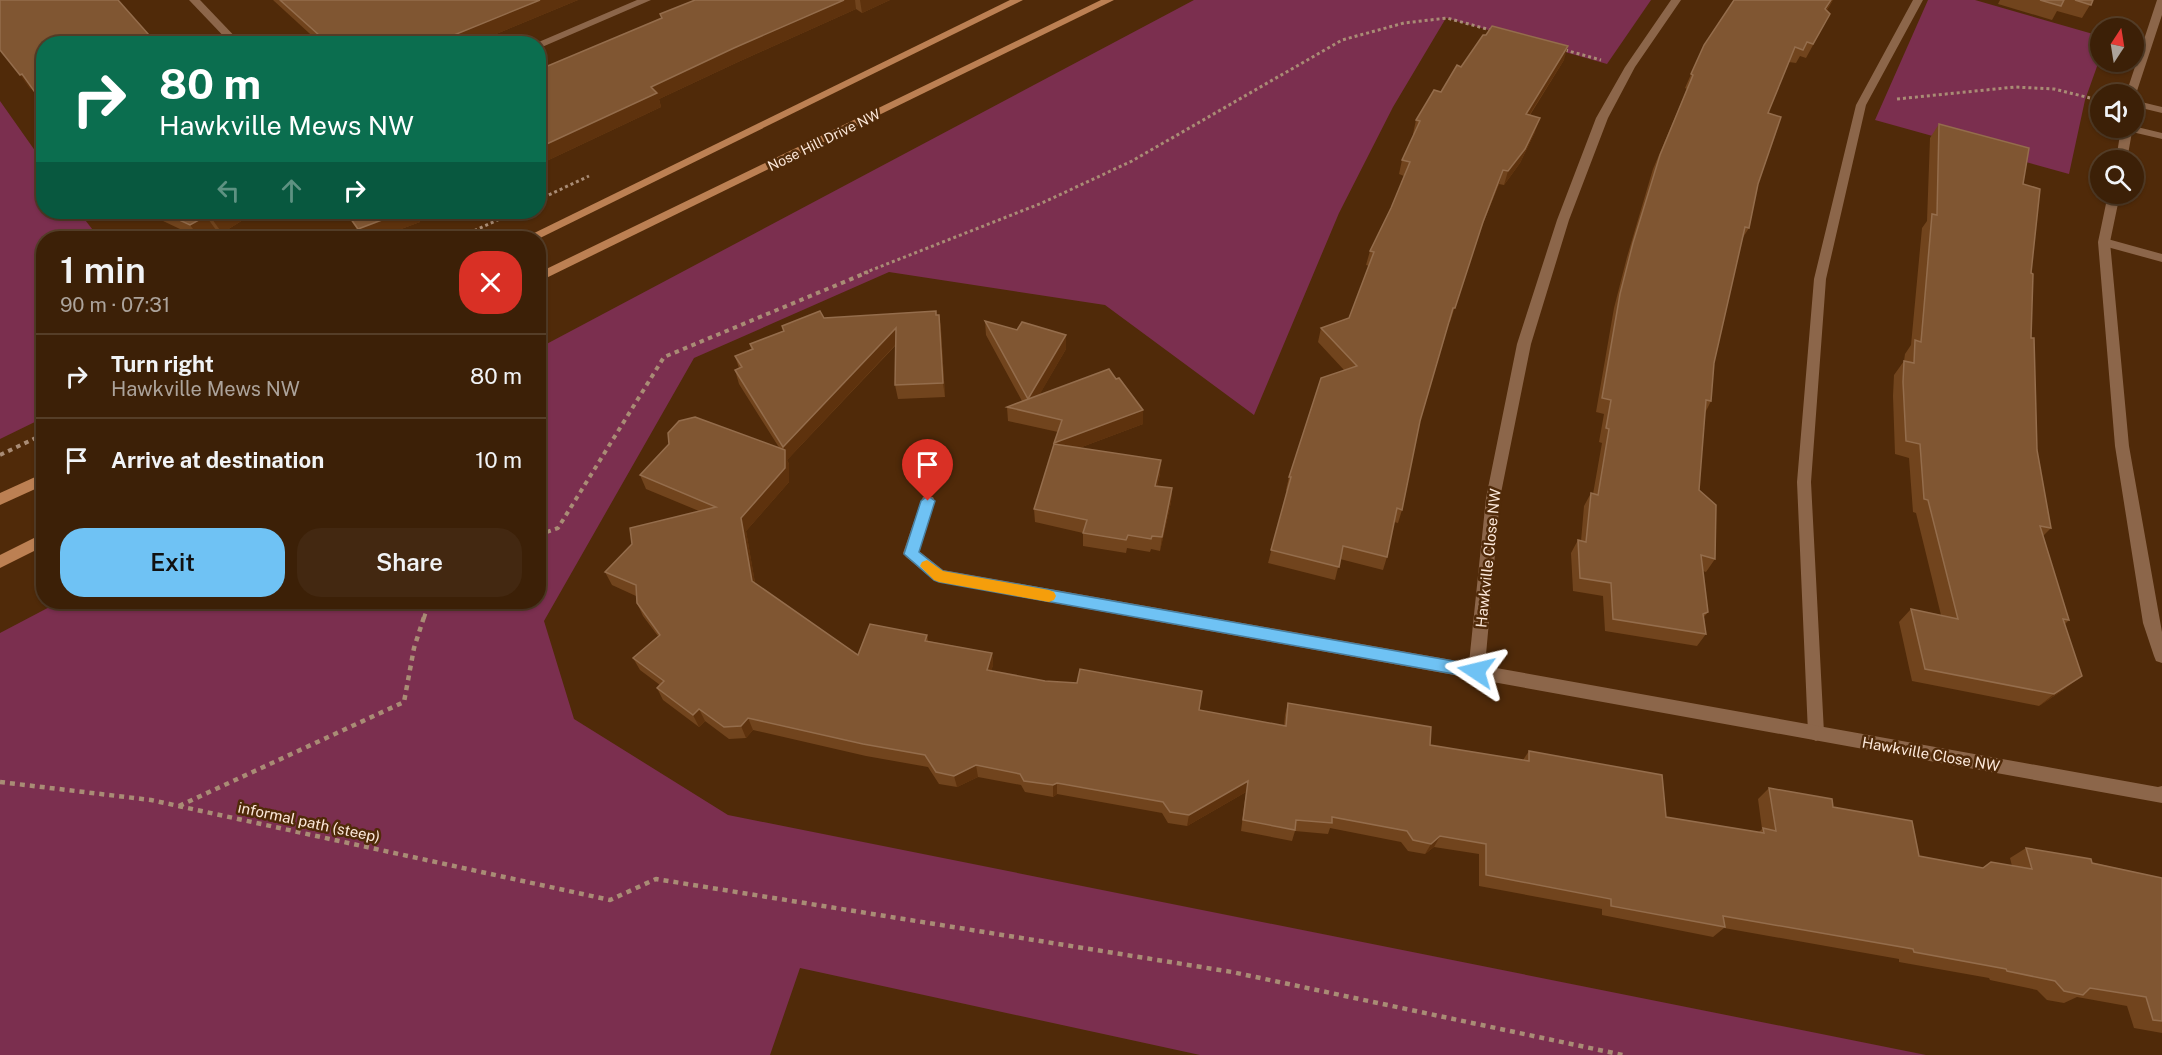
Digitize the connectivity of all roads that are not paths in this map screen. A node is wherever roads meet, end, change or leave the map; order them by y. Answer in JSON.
{"nodes":[{"id":1,"x":194,"y":0,"type":"edge"},
{"id":2,"x":646,"y":0,"type":"edge"},
{"id":3,"x":1018,"y":0,"type":"edge"},
{"id":4,"x":1109,"y":0,"type":"edge"},
{"id":5,"x":1676,"y":0,"type":"edge"},
{"id":6,"x":1918,"y":0,"type":"edge"},
{"id":7,"x":2161,"y":5,"type":"edge"},
{"id":8,"x":229,"y":36,"type":"edge"},
{"id":9,"x":546,"y":42,"type":"edge"},
{"id":10,"x":2134,"y":84,"type":"edge"},
{"id":11,"x":2144,"y":106,"type":"edge"},
{"id":12,"x":2162,"y":110,"type":"edge"},
{"id":13,"x":2144,"y":132,"type":"edge"},
{"id":14,"x":2162,"y":136,"type":"edge"},
{"id":15,"x":2112,"y":204,"type":"edge"},
{"id":16,"x":544,"y":231,"type":"edge"},
{"id":17,"x":2104,"y":242,"type":"junction"},
{"id":18,"x":2162,"y":258,"type":"edge"},
{"id":19,"x":546,"y":274,"type":"edge"},
{"id":20,"x":36,"y":482,"type":"edge"},
{"id":21,"x":0,"y":499,"type":"edge"},
{"id":22,"x":928,"y":501,"type":"dead end"},
{"id":23,"x":36,"y":543,"type":"edge"},
{"id":24,"x":0,"y":562,"type":"edge"},
{"id":25,"x":2162,"y":656,"type":"edge"},
{"id":26,"x":1476,"y":671,"type":"junction"},
{"id":27,"x":1816,"y":733,"type":"junction"},
{"id":28,"x":2162,"y":794,"type":"edge"}],
"edges":[{"from":1,"to":8,"type":"street"},
{"from":2,"to":9,"type":"street"},
{"from":3,"to":16,"type":"main road"},
{"from":4,"to":19,"type":"main road","name":"Nose Hill Drive NW"},
{"from":5,"to":26,"type":"street","name":"Hawkville Close NW"},
{"from":6,"to":27,"type":"street"},
{"from":7,"to":10,"type":"street"},
{"from":11,"to":12,"type":"street"},
{"from":13,"to":14,"type":"street"},
{"from":15,"to":17,"type":"street"},
{"from":17,"to":18,"type":"street"},
{"from":17,"to":25,"type":"street"},
{"from":20,"to":21,"type":"main road"},
{"from":22,"to":26,"type":"street"},
{"from":23,"to":24,"type":"main road"},
{"from":26,"to":27,"type":"street","name":"Hawkville Close NW"},
{"from":27,"to":28,"type":"street","name":"Hawkville Close NW"}]}
